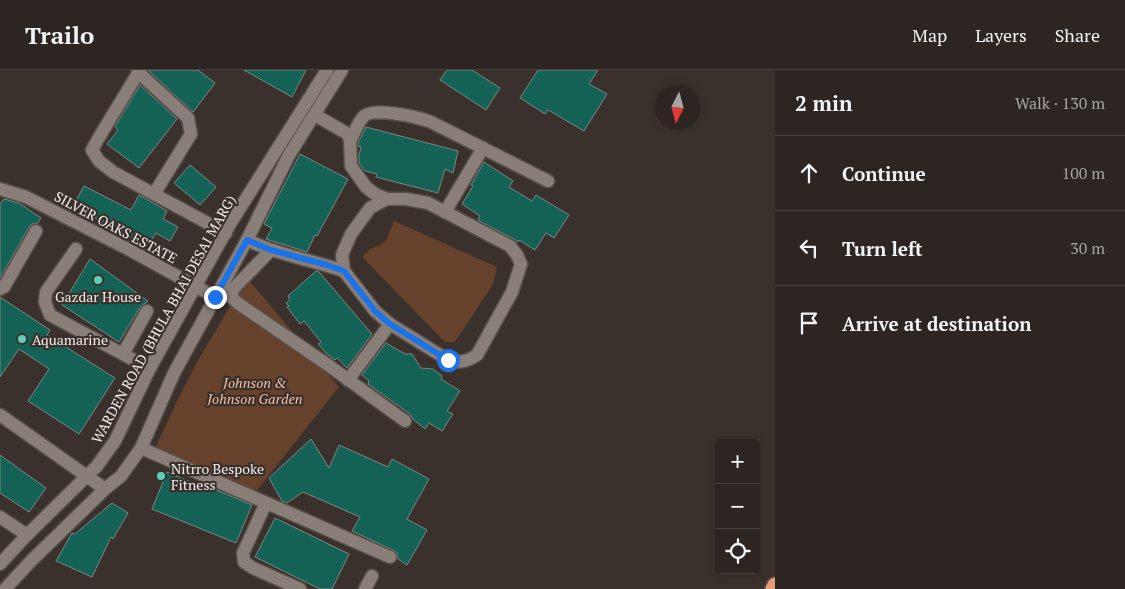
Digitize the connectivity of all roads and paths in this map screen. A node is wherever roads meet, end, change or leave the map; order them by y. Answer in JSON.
{"nodes":[{"id":1,"x":327,"y":70,"type":"edge"},
{"id":2,"x":342,"y":70,"type":"edge"},
{"id":3,"x":139,"y":71,"type":"edge"},
{"id":4,"x":315,"y":115,"type":"junction"},
{"id":5,"x":350,"y":141,"type":"junction"},
{"id":6,"x":483,"y":148,"type":"junction"},
{"id":7,"x":548,"y":181,"type":"dead end"},
{"id":8,"x":0,"y":189,"type":"edge"},
{"id":9,"x":154,"y":194,"type":"junction"},
{"id":10,"x":387,"y":199,"type":"junction"},
{"id":11,"x":445,"y":212,"type":"junction"},
{"id":12,"x":36,"y":231,"type":"dead end"},
{"id":13,"x":226,"y":233,"type":"junction"},
{"id":14,"x":247,"y":240,"type":"junction"},
{"id":15,"x":76,"y":248,"type":"dead end"},
{"id":16,"x":271,"y":250,"type":"junction"},
{"id":17,"x":344,"y":271,"type":"junction"},
{"id":18,"x":196,"y":287,"type":"junction"},
{"id":19,"x":0,"y":289,"type":"edge"},
{"id":20,"x":215,"y":297,"type":"junction"},
{"id":21,"x":147,"y":311,"type":"dead end"},
{"id":22,"x":390,"y":324,"type":"junction"},
{"id":23,"x":123,"y":354,"type":"junction"},
{"id":24,"x":150,"y":368,"type":"junction"},
{"id":25,"x":348,"y":380,"type":"junction"},
{"id":26,"x":0,"y":415,"type":"edge"},
{"id":27,"x":405,"y":421,"type":"dead end"},
{"id":28,"x":141,"y":448,"type":"junction"},
{"id":29,"x":87,"y":475,"type":"junction"},
{"id":30,"x":105,"y":489,"type":"junction"},
{"id":31,"x":266,"y":503,"type":"junction"},
{"id":32,"x":0,"y":517,"type":"edge"},
{"id":33,"x":27,"y":535,"type":"junction"},
{"id":34,"x":390,"y":558,"type":"dead end"},
{"id":35,"x":0,"y":564,"type":"edge"},
{"id":36,"x":372,"y":576,"type":"dead end"},
{"id":37,"x":775,"y":585,"type":"edge"},
{"id":38,"x":6,"y":589,"type":"edge"},
{"id":39,"x":300,"y":589,"type":"edge"},
{"id":40,"x":365,"y":589,"type":"edge"},
{"id":41,"x":773,"y":589,"type":"edge"}],
"edges":[{"from":1,"to":13,"type":"street","name":"WARDEN ROAD (BHULA BHAI DESAI MARG)"},
{"from":2,"to":4,"type":"street"},
{"from":3,"to":9,"type":"street"},
{"from":3,"to":9,"type":"street"},
{"from":4,"to":5,"type":"street"},
{"from":4,"to":14,"type":"street"},
{"from":5,"to":6,"type":"street"},
{"from":5,"to":10,"type":"street"},
{"from":6,"to":7,"type":"street"},
{"from":6,"to":11,"type":"street"},
{"from":8,"to":18,"type":"street","name":"SILVER OAKS ESTATE"},
{"from":9,"to":13,"type":"street"},
{"from":10,"to":11,"type":"street"},
{"from":10,"to":17,"type":"street"},
{"from":11,"to":22,"type":"street"},
{"from":12,"to":19,"type":"street"},
{"from":13,"to":18,"type":"street","name":"WARDEN ROAD (BHULA BHAI DESAI MARG)"},
{"from":14,"to":16,"type":"street"},
{"from":14,"to":20,"type":"street"},
{"from":15,"to":23,"type":"street"},
{"from":16,"to":17,"type":"street"},
{"from":16,"to":25,"type":"street"},
{"from":17,"to":22,"type":"street"},
{"from":18,"to":20,"type":"street","name":"SILVER OAKS ESTATE"},
{"from":18,"to":24,"type":"street","name":"WARDEN ROAD (BHULA BHAI DESAI MARG)"},
{"from":20,"to":28,"type":"street"},
{"from":21,"to":23,"type":"street"},
{"from":22,"to":25,"type":"street"},
{"from":23,"to":24,"type":"street"},
{"from":24,"to":29,"type":"street","name":"WARDEN ROAD (BHULA BHAI DESAI MARG)"},
{"from":25,"to":27,"type":"street"},
{"from":26,"to":29,"type":"street"},
{"from":28,"to":30,"type":"street"},
{"from":28,"to":31,"type":"street"},
{"from":29,"to":30,"type":"street"},
{"from":29,"to":33,"type":"street","name":"WARDEN ROAD (BHULA BHAI DESAI MARG)"},
{"from":30,"to":38,"type":"street"},
{"from":31,"to":34,"type":"street"},
{"from":31,"to":39,"type":"street"},
{"from":32,"to":33,"type":"street"},
{"from":33,"to":35,"type":"street","name":"WARDEN ROAD (BHULA BHAI DESAI MARG)"},
{"from":36,"to":40,"type":"street"},
{"from":37,"to":41,"type":"highway"}]}
